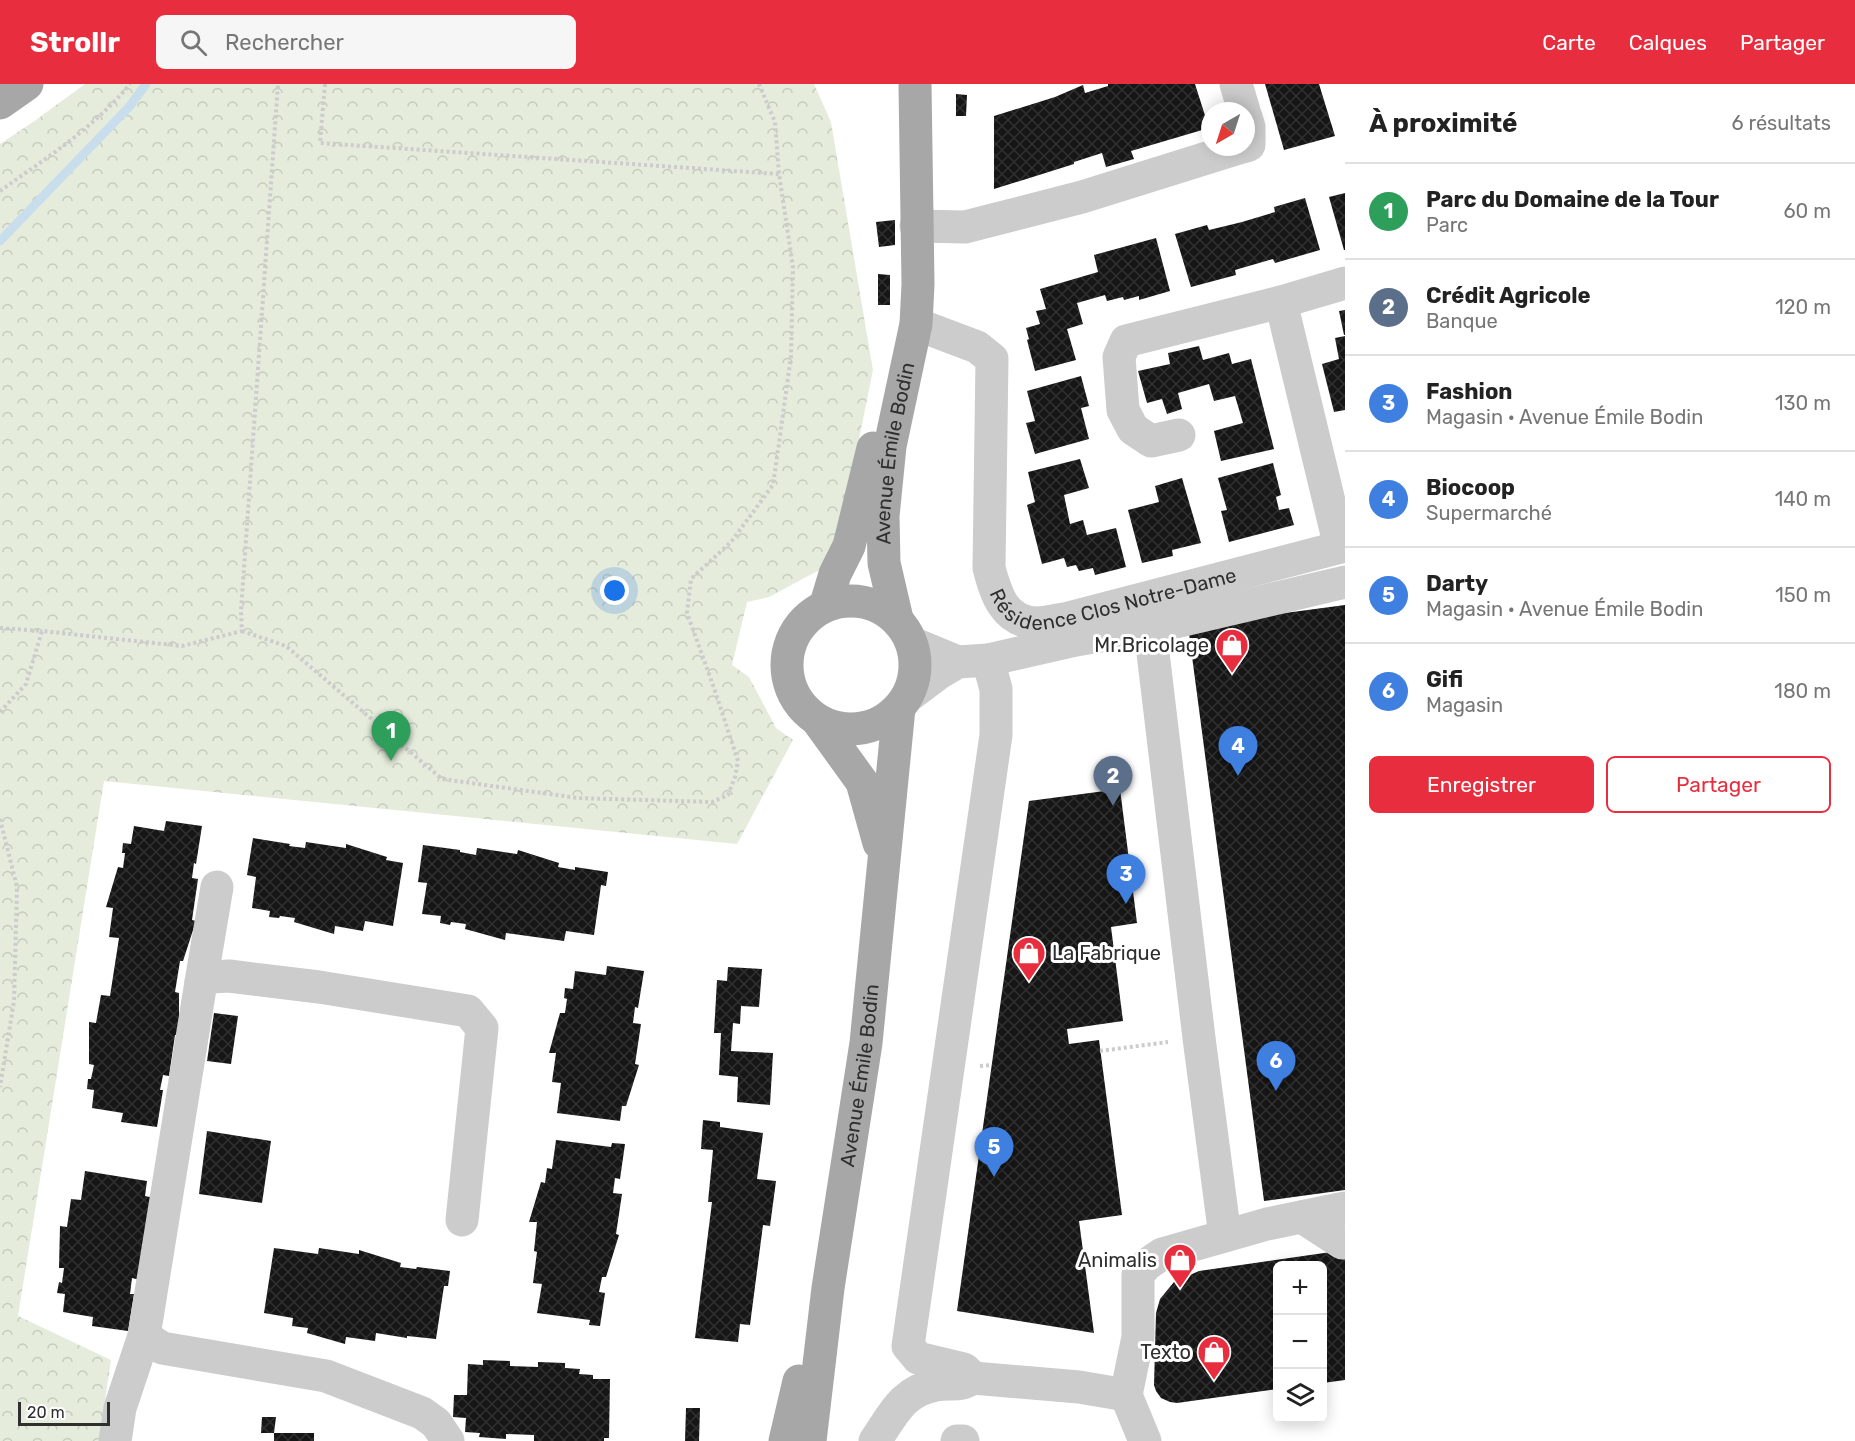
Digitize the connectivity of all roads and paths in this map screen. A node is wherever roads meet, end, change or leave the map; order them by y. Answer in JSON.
{"nodes":[{"id":1,"x":27,"y":84,"type":"edge"},
{"id":2,"x":130,"y":84,"type":"edge"},
{"id":3,"x":278,"y":84,"type":"edge"},
{"id":4,"x":325,"y":84,"type":"edge"},
{"id":5,"x":759,"y":84,"type":"edge"},
{"id":6,"x":915,"y":84,"type":"edge"},
{"id":7,"x":1236,"y":84,"type":"edge"},
{"id":8,"x":1241,"y":102,"type":"edge"},
{"id":9,"x":0,"y":104,"type":"edge"},
{"id":10,"x":1212,"y":156,"type":"edge"},
{"id":11,"x":779,"y":174,"type":"junction"},
{"id":12,"x":0,"y":191,"type":"edge"},
{"id":13,"x":916,"y":226,"type":"junction"},
{"id":14,"x":1345,"y":283,"type":"edge"},
{"id":15,"x":1281,"y":302,"type":"junction"},
{"id":16,"x":916,"y":324,"type":"junction"},
{"id":17,"x":1179,"y":435,"type":"dead end"},
{"id":18,"x":1342,"y":547,"type":"edge"},
{"id":19,"x":1345,"y":582,"type":"edge"},
{"id":20,"x":826,"y":604,"type":"junction"},
{"id":21,"x":0,"y":628,"type":"edge"},
{"id":22,"x":1150,"y":628,"type":"junction"},
{"id":23,"x":42,"y":631,"type":"junction"},
{"id":24,"x":242,"y":631,"type":"junction"},
{"id":25,"x":904,"y":632,"type":"junction"},
{"id":26,"x":973,"y":661,"type":"junction"},
{"id":27,"x":903,"y":702,"type":"junction"},
{"id":28,"x":0,"y":712,"type":"edge"},
{"id":29,"x":818,"y":721,"type":"junction"},
{"id":30,"x":0,"y":819,"type":"edge"},
{"id":31,"x":885,"y":862,"type":"junction"},
{"id":32,"x":217,"y":887,"type":"dead end"},
{"id":33,"x":201,"y":982,"type":"junction"},
{"id":34,"x":1198,"y":1038,"type":"junction"},
{"id":35,"x":1100,"y":1051,"type":"dead end"},
{"id":36,"x":0,"y":1087,"type":"edge"},
{"id":37,"x":1345,"y":1208,"type":"edge"},
{"id":38,"x":1302,"y":1217,"type":"junction"},
{"id":39,"x":462,"y":1220,"type":"dead end"},
{"id":40,"x":1225,"y":1236,"type":"junction"},
{"id":41,"x":1345,"y":1243,"type":"edge"},
{"id":42,"x":828,"y":1288,"type":"junction"},
{"id":43,"x":144,"y":1336,"type":"junction"},
{"id":44,"x":973,"y":1378,"type":"junction"},
{"id":45,"x":1126,"y":1395,"type":"junction"},
{"id":46,"x":115,"y":1441,"type":"edge"},
{"id":47,"x":448,"y":1441,"type":"edge"},
{"id":48,"x":785,"y":1441,"type":"edge"},
{"id":49,"x":810,"y":1441,"type":"edge"},
{"id":50,"x":875,"y":1441,"type":"edge"},
{"id":51,"x":957,"y":1441,"type":"edge"},
{"id":52,"x":963,"y":1441,"type":"edge"},
{"id":53,"x":1145,"y":1441,"type":"edge"}],
"edges":[{"from":1,"to":9,"type":"main road"},
{"from":2,"to":12,"type":"path"},
{"from":3,"to":24,"type":"path"},
{"from":4,"to":11,"type":"path"},
{"from":5,"to":11,"type":"path"},
{"from":6,"to":13,"type":"main road","name":"Avenue Émile Bodin"},
{"from":7,"to":8,"type":"street"},
{"from":10,"to":13,"type":"street"},
{"from":11,"to":24,"type":"path"},
{"from":13,"to":16,"type":"main road","name":"Avenue Émile Bodin"},
{"from":14,"to":15,"type":"street"},
{"from":15,"to":17,"type":"street"},
{"from":15,"to":18,"type":"street","name":"Résidence Clos Notre-Dame"},
{"from":16,"to":18,"type":"street","name":"Résidence Clos Notre-Dame"},
{"from":16,"to":20,"type":"main road","name":"Avenue Émile Bodin"},
{"from":16,"to":25,"type":"main road","name":"Avenue Émile Bodin"},
{"from":19,"to":22,"type":"street"},
{"from":20,"to":25,"type":"main road"},
{"from":20,"to":29,"type":"main road"},
{"from":21,"to":23,"type":"path"},
{"from":22,"to":26,"type":"street"},
{"from":22,"to":34,"type":"street"},
{"from":23,"to":24,"type":"path"},
{"from":23,"to":28,"type":"path"},
{"from":25,"to":26,"type":"street"},
{"from":25,"to":27,"type":"main road"},
{"from":26,"to":27,"type":"street"},
{"from":26,"to":44,"type":"street"},
{"from":27,"to":29,"type":"main road"},
{"from":27,"to":31,"type":"main road","name":"Avenue Émile Bodin"},
{"from":29,"to":31,"type":"main road","name":"Avenue Émile Bodin"},
{"from":30,"to":36,"type":"path"},
{"from":31,"to":42,"type":"main road","name":"Avenue Émile Bodin"},
{"from":32,"to":33,"type":"street"},
{"from":33,"to":39,"type":"street"},
{"from":33,"to":43,"type":"street"},
{"from":34,"to":35,"type":"path"},
{"from":34,"to":40,"type":"street"},
{"from":37,"to":38,"type":"street"},
{"from":38,"to":40,"type":"street"},
{"from":38,"to":41,"type":"street"},
{"from":40,"to":45,"type":"street"},
{"from":42,"to":48,"type":"main road","name":"Avenue Émile Bodin"},
{"from":42,"to":49,"type":"main road","name":"Avenue Émile Bodin"},
{"from":43,"to":46,"type":"street"},
{"from":43,"to":47,"type":"street"},
{"from":44,"to":45,"type":"street"},
{"from":44,"to":50,"type":"street"},
{"from":45,"to":53,"type":"street"},
{"from":51,"to":52,"type":"street"}]}
